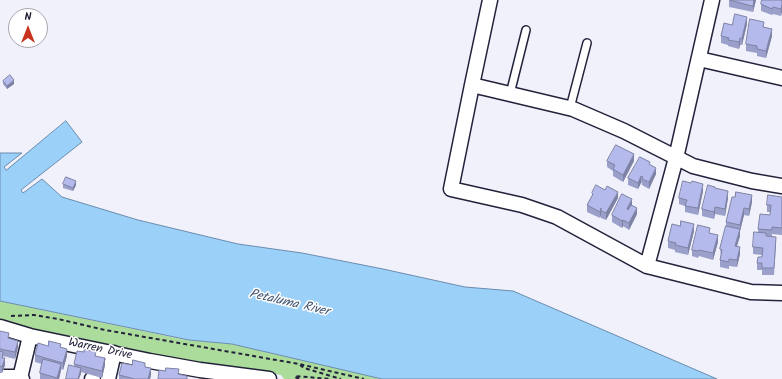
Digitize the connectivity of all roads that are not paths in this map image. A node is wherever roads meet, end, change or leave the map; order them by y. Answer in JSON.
{"nodes":[{"id":1,"x":490,"y":0,"type":"edge"},
{"id":2,"x":712,"y":0,"type":"edge"},
{"id":3,"x":526,"y":30,"type":"dead end"},
{"id":4,"x":587,"y":43,"type":"dead end"},
{"id":5,"x":699,"y":59,"type":"junction"},
{"id":6,"x":782,"y":78,"type":"edge"},
{"id":7,"x":472,"y":85,"type":"junction"},
{"id":8,"x":510,"y":94,"type":"junction"},
{"id":9,"x":570,"y":108,"type":"junction"},
{"id":10,"x":676,"y":158,"type":"junction"},
{"id":11,"x":782,"y":186,"type":"edge"},
{"id":12,"x":647,"y":266,"type":"junction"},
{"id":13,"x":782,"y":293,"type":"edge"},
{"id":14,"x":3,"y":322,"type":"edge"},
{"id":15,"x":30,"y":336,"type":"junction"},
{"id":16,"x":114,"y":353,"type":"junction"},
{"id":17,"x":199,"y":374,"type":"edge"},
{"id":18,"x":1,"y":377,"type":"edge"},
{"id":19,"x":21,"y":378,"type":"edge"},
{"id":20,"x":108,"y":379,"type":"edge"},
{"id":21,"x":269,"y":379,"type":"edge"}],
"edges":[{"from":1,"to":7,"type":"street"},
{"from":2,"to":5,"type":"street"},
{"from":3,"to":8,"type":"lane"},
{"from":4,"to":9,"type":"lane"},
{"from":5,"to":6,"type":"street"},
{"from":5,"to":10,"type":"street"},
{"from":7,"to":8,"type":"street"},
{"from":7,"to":12,"type":"street"},
{"from":8,"to":9,"type":"street"},
{"from":9,"to":10,"type":"street"},
{"from":10,"to":11,"type":"street"},
{"from":10,"to":12,"type":"street"},
{"from":12,"to":13,"type":"street"},
{"from":14,"to":15,"type":"street","name":"Warren Drive"},
{"from":15,"to":16,"type":"street","name":"Warren Drive"},
{"from":15,"to":19,"type":"street"},
{"from":16,"to":17,"type":"street","name":"Warren Drive"},
{"from":16,"to":20,"type":"street"},
{"from":17,"to":21,"type":"street","name":"Warren Drive"},
{"from":18,"to":19,"type":"street"}]}
